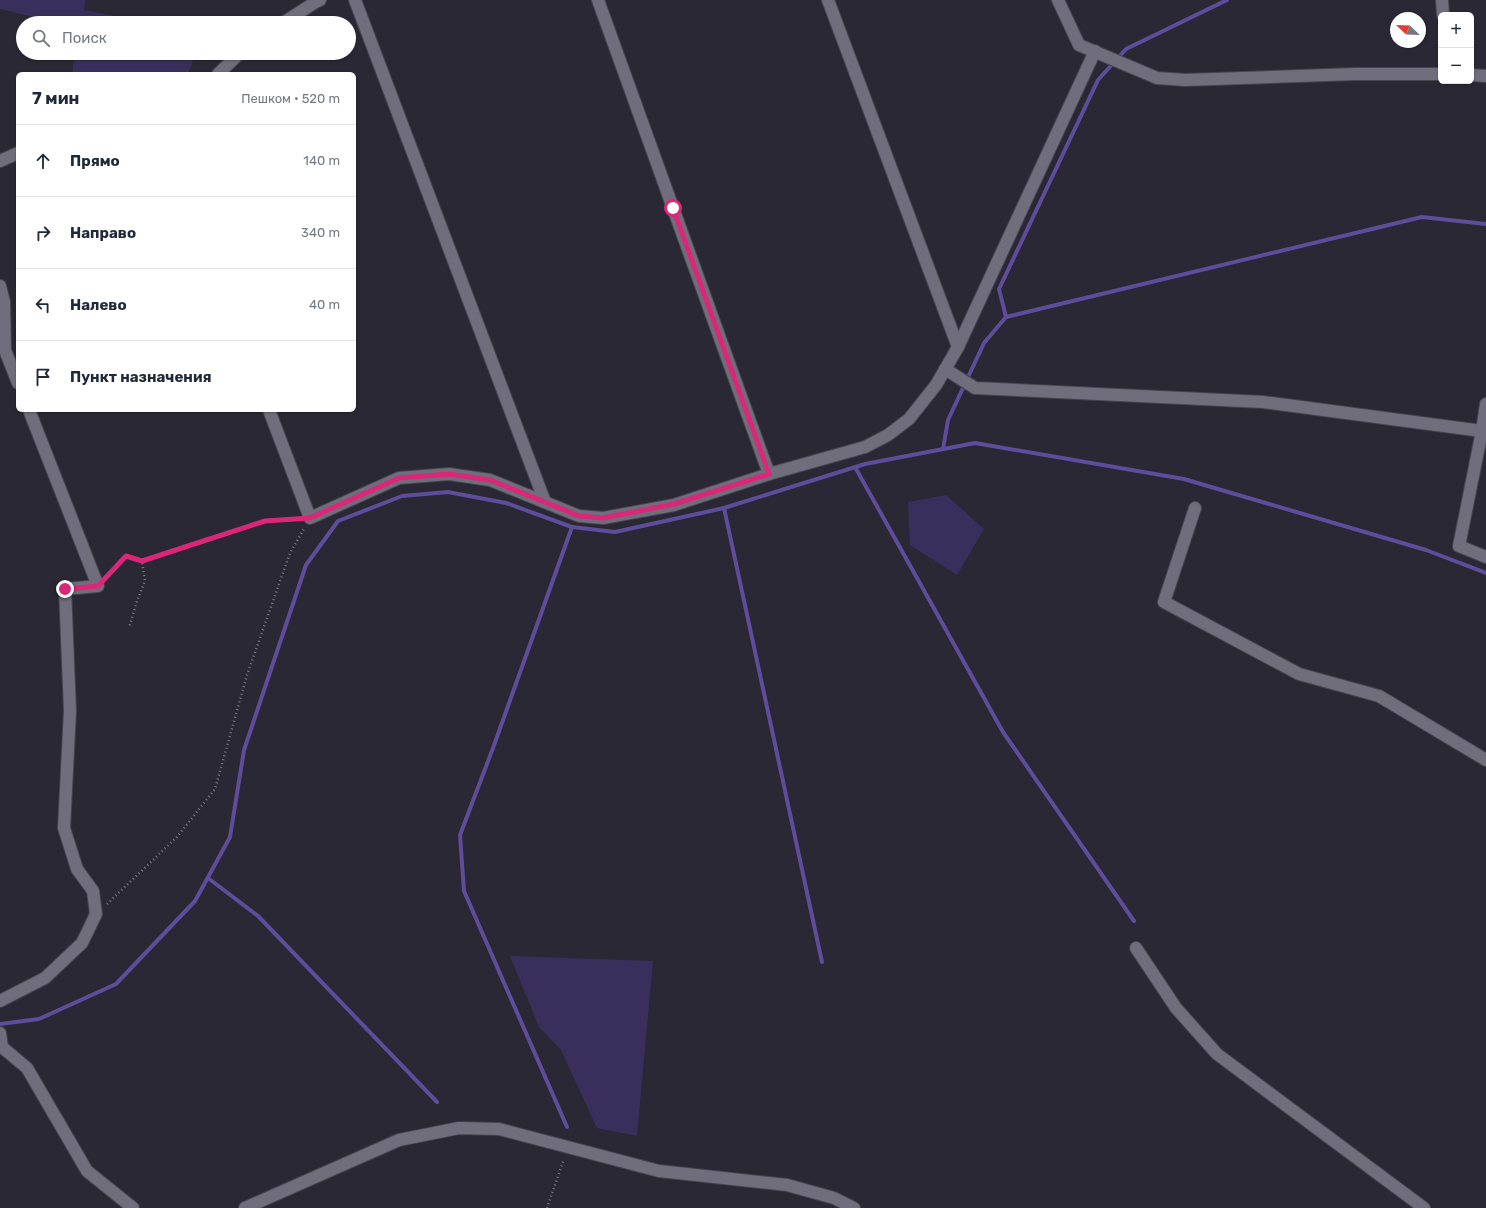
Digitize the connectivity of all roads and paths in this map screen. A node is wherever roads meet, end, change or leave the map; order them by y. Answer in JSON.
{"nodes":[{"id":1,"x":320,"y":0,"type":"edge"},
{"id":2,"x":355,"y":0,"type":"edge"},
{"id":3,"x":598,"y":0,"type":"edge"},
{"id":4,"x":828,"y":0,"type":"edge"},
{"id":5,"x":1058,"y":0,"type":"edge"},
{"id":6,"x":1442,"y":0,"type":"edge"},
{"id":7,"x":1443,"y":12,"type":"edge"},
{"id":8,"x":294,"y":16,"type":"edge"},
{"id":9,"x":1095,"y":51,"type":"junction"},
{"id":10,"x":233,"y":60,"type":"edge"},
{"id":11,"x":220,"y":72,"type":"edge"},
{"id":12,"x":1438,"y":74,"type":"edge"},
{"id":13,"x":1474,"y":75,"type":"edge"},
{"id":14,"x":1486,"y":76,"type":"edge"},
{"id":15,"x":16,"y":154,"type":"edge"},
{"id":16,"x":0,"y":161,"type":"edge"},
{"id":17,"x":0,"y":286,"type":"edge"},
{"id":18,"x":958,"y":347,"type":"junction"},
{"id":19,"x":945,"y":369,"type":"junction"},
{"id":20,"x":16,"y":378,"type":"edge"},
{"id":21,"x":1486,"y":404,"type":"edge"},
{"id":22,"x":30,"y":412,"type":"edge"},
{"id":23,"x":270,"y":412,"type":"edge"},
{"id":24,"x":1482,"y":431,"type":"junction"},
{"id":25,"x":769,"y":474,"type":"junction"},
{"id":26,"x":545,"y":502,"type":"junction"},
{"id":27,"x":1195,"y":508,"type":"dead end"},
{"id":28,"x":310,"y":518,"type":"junction"},
{"id":29,"x":1486,"y":556,"type":"edge"},
{"id":30,"x":142,"y":561,"type":"junction"},
{"id":31,"x":98,"y":586,"type":"junction"},
{"id":32,"x":129,"y":628,"type":"dead end"},
{"id":33,"x":1486,"y":760,"type":"edge"},
{"id":34,"x":96,"y":914,"type":"junction"},
{"id":35,"x":1136,"y":948,"type":"dead end"},
{"id":36,"x":0,"y":1001,"type":"edge"},
{"id":37,"x":0,"y":1033,"type":"edge"},
{"id":38,"x":568,"y":1147,"type":"junction"},
{"id":39,"x":133,"y":1208,"type":"edge"},
{"id":40,"x":245,"y":1208,"type":"edge"},
{"id":41,"x":547,"y":1208,"type":"edge"},
{"id":42,"x":854,"y":1208,"type":"edge"},
{"id":43,"x":1424,"y":1208,"type":"edge"}],
"edges":[{"from":1,"to":8,"type":"street"},
{"from":2,"to":26,"type":"street"},
{"from":3,"to":25,"type":"street"},
{"from":4,"to":18,"type":"street"},
{"from":5,"to":9,"type":"street"},
{"from":6,"to":7,"type":"street"},
{"from":9,"to":12,"type":"street"},
{"from":9,"to":18,"type":"street"},
{"from":10,"to":11,"type":"street"},
{"from":13,"to":14,"type":"street"},
{"from":15,"to":16,"type":"street"},
{"from":17,"to":20,"type":"street"},
{"from":18,"to":19,"type":"street"},
{"from":19,"to":24,"type":"street"},
{"from":19,"to":25,"type":"street"},
{"from":21,"to":24,"type":"street"},
{"from":22,"to":31,"type":"street"},
{"from":23,"to":28,"type":"street"},
{"from":24,"to":29,"type":"street"},
{"from":25,"to":26,"type":"street"},
{"from":26,"to":28,"type":"street"},
{"from":27,"to":33,"type":"street"},
{"from":28,"to":30,"type":"path"},
{"from":28,"to":34,"type":"path"},
{"from":30,"to":31,"type":"path"},
{"from":30,"to":32,"type":"path"},
{"from":31,"to":34,"type":"street"},
{"from":34,"to":36,"type":"street"},
{"from":35,"to":43,"type":"street"},
{"from":37,"to":39,"type":"street"},
{"from":38,"to":40,"type":"street"},
{"from":38,"to":41,"type":"path"},
{"from":38,"to":42,"type":"street"}]}
